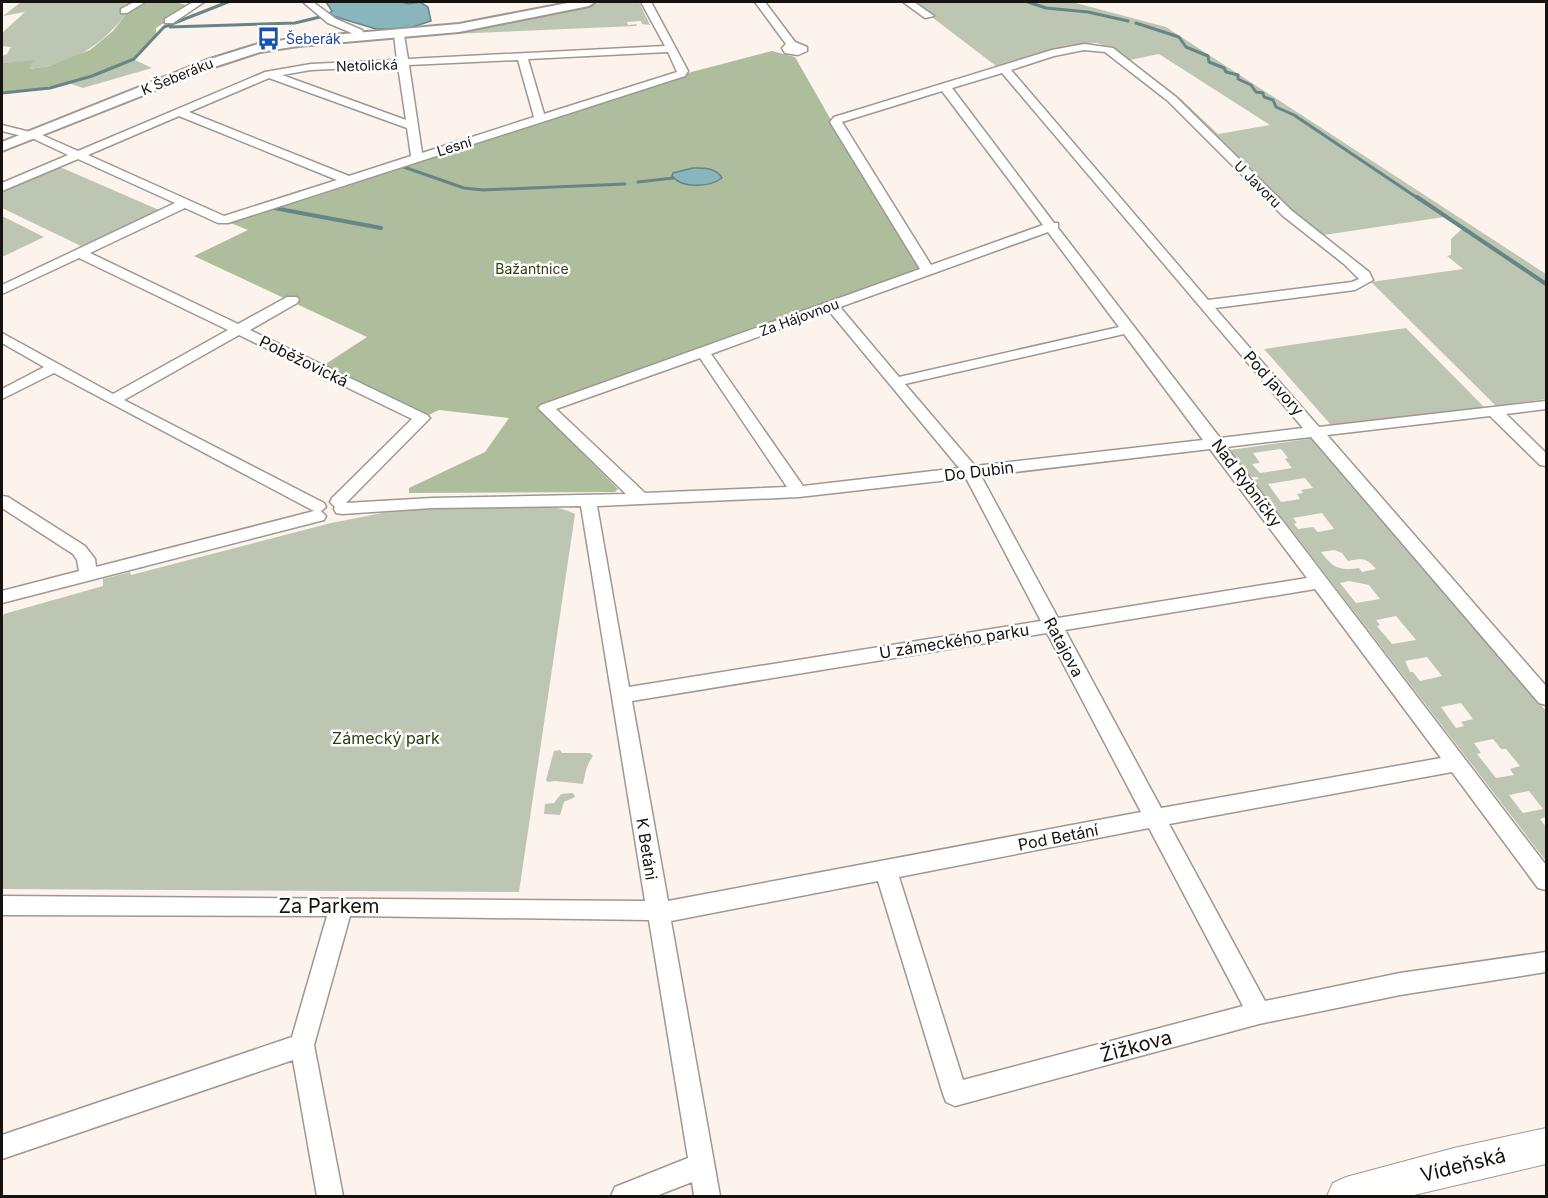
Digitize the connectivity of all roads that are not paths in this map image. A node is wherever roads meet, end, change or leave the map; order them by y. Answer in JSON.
{"nodes":[{"id":1,"x":140,"y":2,"type":"edge"},
{"id":2,"x":199,"y":2,"type":"edge"},
{"id":3,"x":309,"y":2,"type":"edge"},
{"id":4,"x":589,"y":2,"type":"edge"},
{"id":5,"x":646,"y":2,"type":"edge"},
{"id":6,"x":760,"y":2,"type":"edge"},
{"id":7,"x":908,"y":2,"type":"edge"},
{"id":8,"x":124,"y":11,"type":"dead end"},
{"id":9,"x":929,"y":16,"type":"dead end"},
{"id":10,"x":169,"y":21,"type":"dead end"},
{"id":11,"x":399,"y":35,"type":"junction"},
{"id":12,"x":361,"y":37,"type":"junction"},
{"id":13,"x":791,"y":44,"type":"dead end"},
{"id":14,"x":672,"y":49,"type":"junction"},
{"id":15,"x":522,"y":57,"type":"junction"},
{"id":16,"x":402,"y":63,"type":"junction"},
{"id":17,"x":996,"y":71,"type":"junction"},
{"id":18,"x":269,"y":74,"type":"junction"},
{"id":19,"x":945,"y":87,"type":"junction"},
{"id":20,"x":179,"y":112,"type":"junction"},
{"id":21,"x":540,"y":120,"type":"junction"},
{"id":22,"x":410,"y":125,"type":"junction"},
{"id":23,"x":2,"y":128,"type":"edge"},
{"id":24,"x":30,"y":136,"type":"junction"},
{"id":25,"x":2,"y":147,"type":"edge"},
{"id":26,"x":77,"y":155,"type":"junction"},
{"id":27,"x":417,"y":158,"type":"junction"},
{"id":28,"x":349,"y":180,"type":"junction"},
{"id":29,"x":2,"y":187,"type":"edge"},
{"id":30,"x":185,"y":203,"type":"junction"},
{"id":31,"x":1053,"y":226,"type":"junction"},
{"id":32,"x":79,"y":253,"type":"junction"},
{"id":33,"x":928,"y":271,"type":"junction"},
{"id":34,"x":2,"y":290,"type":"edge"},
{"id":35,"x":292,"y":300,"type":"dead end"},
{"id":36,"x":831,"y":305,"type":"junction"},
{"id":37,"x":1205,"y":305,"type":"junction"},
{"id":38,"x":1129,"y":329,"type":"junction"},
{"id":39,"x":241,"y":330,"type":"junction"},
{"id":40,"x":2,"y":337,"type":"edge"},
{"id":41,"x":703,"y":352,"type":"junction"},
{"id":42,"x":54,"y":367,"type":"junction"},
{"id":43,"x":896,"y":382,"type":"junction"},
{"id":44,"x":2,"y":395,"type":"edge"},
{"id":45,"x":113,"y":400,"type":"junction"},
{"id":46,"x":1546,"y":405,"type":"edge"},
{"id":47,"x":1495,"y":412,"type":"junction"},
{"id":48,"x":1317,"y":431,"type":"junction"},
{"id":49,"x":1216,"y":443,"type":"junction"},
{"id":50,"x":1546,"y":461,"type":"edge"},
{"id":51,"x":971,"y":472,"type":"junction"},
{"id":52,"x":799,"y":492,"type":"junction"},
{"id":53,"x":640,"y":498,"type":"junction"},
{"id":54,"x":2,"y":501,"type":"edge"},
{"id":55,"x":588,"y":501,"type":"junction"},
{"id":56,"x":340,"y":506,"type":"junction"},
{"id":57,"x":318,"y":511,"type":"junction"},
{"id":58,"x":88,"y":576,"type":"junction"},
{"id":59,"x":1322,"y":582,"type":"junction"},
{"id":60,"x":2,"y":597,"type":"edge"},
{"id":61,"x":1052,"y":625,"type":"junction"},
{"id":62,"x":622,"y":695,"type":"junction"},
{"id":63,"x":1546,"y":698,"type":"edge"},
{"id":64,"x":1459,"y":763,"type":"junction"},
{"id":65,"x":1155,"y":818,"type":"junction"},
{"id":66,"x":886,"y":871,"type":"junction"},
{"id":67,"x":1546,"y":880,"type":"edge"},
{"id":68,"x":2,"y":905,"type":"edge"},
{"id":69,"x":341,"y":907,"type":"junction"},
{"id":70,"x":657,"y":910,"type":"junction"},
{"id":71,"x":1546,"y":962,"type":"edge"},
{"id":72,"x":1259,"y":1013,"type":"junction"},
{"id":73,"x":302,"y":1045,"type":"junction"},
{"id":74,"x":2,"y":1148,"type":"edge"},
{"id":75,"x":1545,"y":1148,"type":"edge"},
{"id":76,"x":702,"y":1165,"type":"junction"},
{"id":77,"x":1353,"y":1196,"type":"edge"},
{"id":78,"x":330,"y":1197,"type":"edge"},
{"id":79,"x":624,"y":1197,"type":"edge"},
{"id":80,"x":707,"y":1197,"type":"edge"}],
"edges":[{"from":1,"to":8,"type":"street"},
{"from":2,"to":10,"type":"street"},
{"from":3,"to":12,"type":"street"},
{"from":4,"to":11,"type":"street","name":"K Šeberáku"},
{"from":5,"to":14,"type":"street"},
{"from":6,"to":13,"type":"street"},
{"from":7,"to":9,"type":"street"},
{"from":11,"to":12,"type":"street","name":"K Šeberáku"},
{"from":11,"to":16,"type":"street"},
{"from":12,"to":24,"type":"street","name":"K Šeberáku"},
{"from":14,"to":15,"type":"street","name":"Netolická"},
{"from":14,"to":21,"type":"street","name":"Lesní"},
{"from":15,"to":16,"type":"street","name":"Netolická"},
{"from":15,"to":21,"type":"street"},
{"from":16,"to":18,"type":"street","name":"Netolická"},
{"from":16,"to":22,"type":"street"},
{"from":17,"to":19,"type":"street"},
{"from":17,"to":37,"type":"street","name":"Pod javory"},
{"from":17,"to":37,"type":"street","name":"U Javoru"},
{"from":18,"to":20,"type":"street","name":"Netolická"},
{"from":18,"to":22,"type":"street"},
{"from":19,"to":31,"type":"street","name":"Nad Rybníčky"},
{"from":19,"to":33,"type":"street"},
{"from":20,"to":26,"type":"street","name":"Netolická"},
{"from":20,"to":28,"type":"street"},
{"from":21,"to":27,"type":"street","name":"Lesní"},
{"from":22,"to":27,"type":"street"},
{"from":23,"to":24,"type":"street"},
{"from":24,"to":25,"type":"street","name":"K Šeberáku"},
{"from":24,"to":26,"type":"street"},
{"from":26,"to":29,"type":"street","name":"Netolická"},
{"from":26,"to":30,"type":"street"},
{"from":27,"to":28,"type":"street","name":"Lesní"},
{"from":28,"to":30,"type":"street","name":"Lesní"},
{"from":30,"to":32,"type":"street"},
{"from":31,"to":33,"type":"street","name":"Za Hájovnou"},
{"from":31,"to":38,"type":"street","name":"Nad Rybníčky"},
{"from":32,"to":34,"type":"street"},
{"from":32,"to":39,"type":"street","name":"Poběžovická"},
{"from":33,"to":36,"type":"street","name":"Za Hájovnou"},
{"from":35,"to":39,"type":"street"},
{"from":36,"to":41,"type":"street","name":"Za Hájovnou"},
{"from":36,"to":43,"type":"street","name":"Ratajova"},
{"from":37,"to":48,"type":"street","name":"Pod javory"},
{"from":38,"to":43,"type":"street"},
{"from":38,"to":49,"type":"street","name":"Nad Rybníčky"},
{"from":39,"to":45,"type":"street"},
{"from":39,"to":56,"type":"street","name":"Poběžovická"},
{"from":40,"to":42,"type":"street"},
{"from":41,"to":52,"type":"street"},
{"from":41,"to":53,"type":"street","name":"Za Hájovnou"},
{"from":42,"to":44,"type":"street"},
{"from":42,"to":45,"type":"street"},
{"from":43,"to":51,"type":"street","name":"Ratajova"},
{"from":45,"to":57,"type":"street"},
{"from":46,"to":47,"type":"street","name":"Do Dubin"},
{"from":47,"to":48,"type":"street","name":"Do Dubin"},
{"from":47,"to":50,"type":"street"},
{"from":48,"to":49,"type":"street","name":"Do Dubin"},
{"from":48,"to":63,"type":"street","name":"Pod javory"},
{"from":49,"to":51,"type":"street","name":"Do Dubin"},
{"from":49,"to":59,"type":"street","name":"Nad Rybníčky"},
{"from":51,"to":52,"type":"street","name":"Do Dubin"},
{"from":51,"to":61,"type":"street","name":"Ratajova"},
{"from":52,"to":53,"type":"street","name":"Do Dubin"},
{"from":53,"to":55,"type":"street","name":"Do Dubin"},
{"from":54,"to":58,"type":"street"},
{"from":55,"to":56,"type":"street","name":"Do Dubin"},
{"from":55,"to":62,"type":"street","name":"K Betáni"},
{"from":56,"to":57,"type":"street","name":"Do Dubin"},
{"from":57,"to":58,"type":"street","name":"Do Dubin"},
{"from":58,"to":60,"type":"street","name":"Do Dubin"},
{"from":59,"to":61,"type":"street","name":"U zámeckého parku"},
{"from":59,"to":64,"type":"street","name":"Nad Rybníčky"},
{"from":61,"to":62,"type":"street","name":"U zámeckého parku"},
{"from":61,"to":65,"type":"street","name":"Ratajova"},
{"from":62,"to":70,"type":"street","name":"K Betáni"},
{"from":64,"to":65,"type":"street","name":"Pod Betání"},
{"from":64,"to":67,"type":"street","name":"Nad Rybníčky"},
{"from":65,"to":66,"type":"street","name":"Pod Betání"},
{"from":65,"to":72,"type":"street","name":"Ratajova"},
{"from":66,"to":70,"type":"street","name":"Pod Betání"},
{"from":66,"to":72,"type":"street","name":"Žižkova"},
{"from":68,"to":69,"type":"street","name":"Za Parkem"},
{"from":69,"to":70,"type":"street","name":"Za Parkem"},
{"from":69,"to":73,"type":"street"},
{"from":70,"to":76,"type":"street","name":"K Betáni"},
{"from":71,"to":72,"type":"street","name":"Žižkova"},
{"from":73,"to":74,"type":"street"},
{"from":73,"to":78,"type":"street"},
{"from":75,"to":77,"type":"main road","name":"Vídeňská"},
{"from":76,"to":79,"type":"street"},
{"from":76,"to":80,"type":"street","name":"K Betáni"}]}
